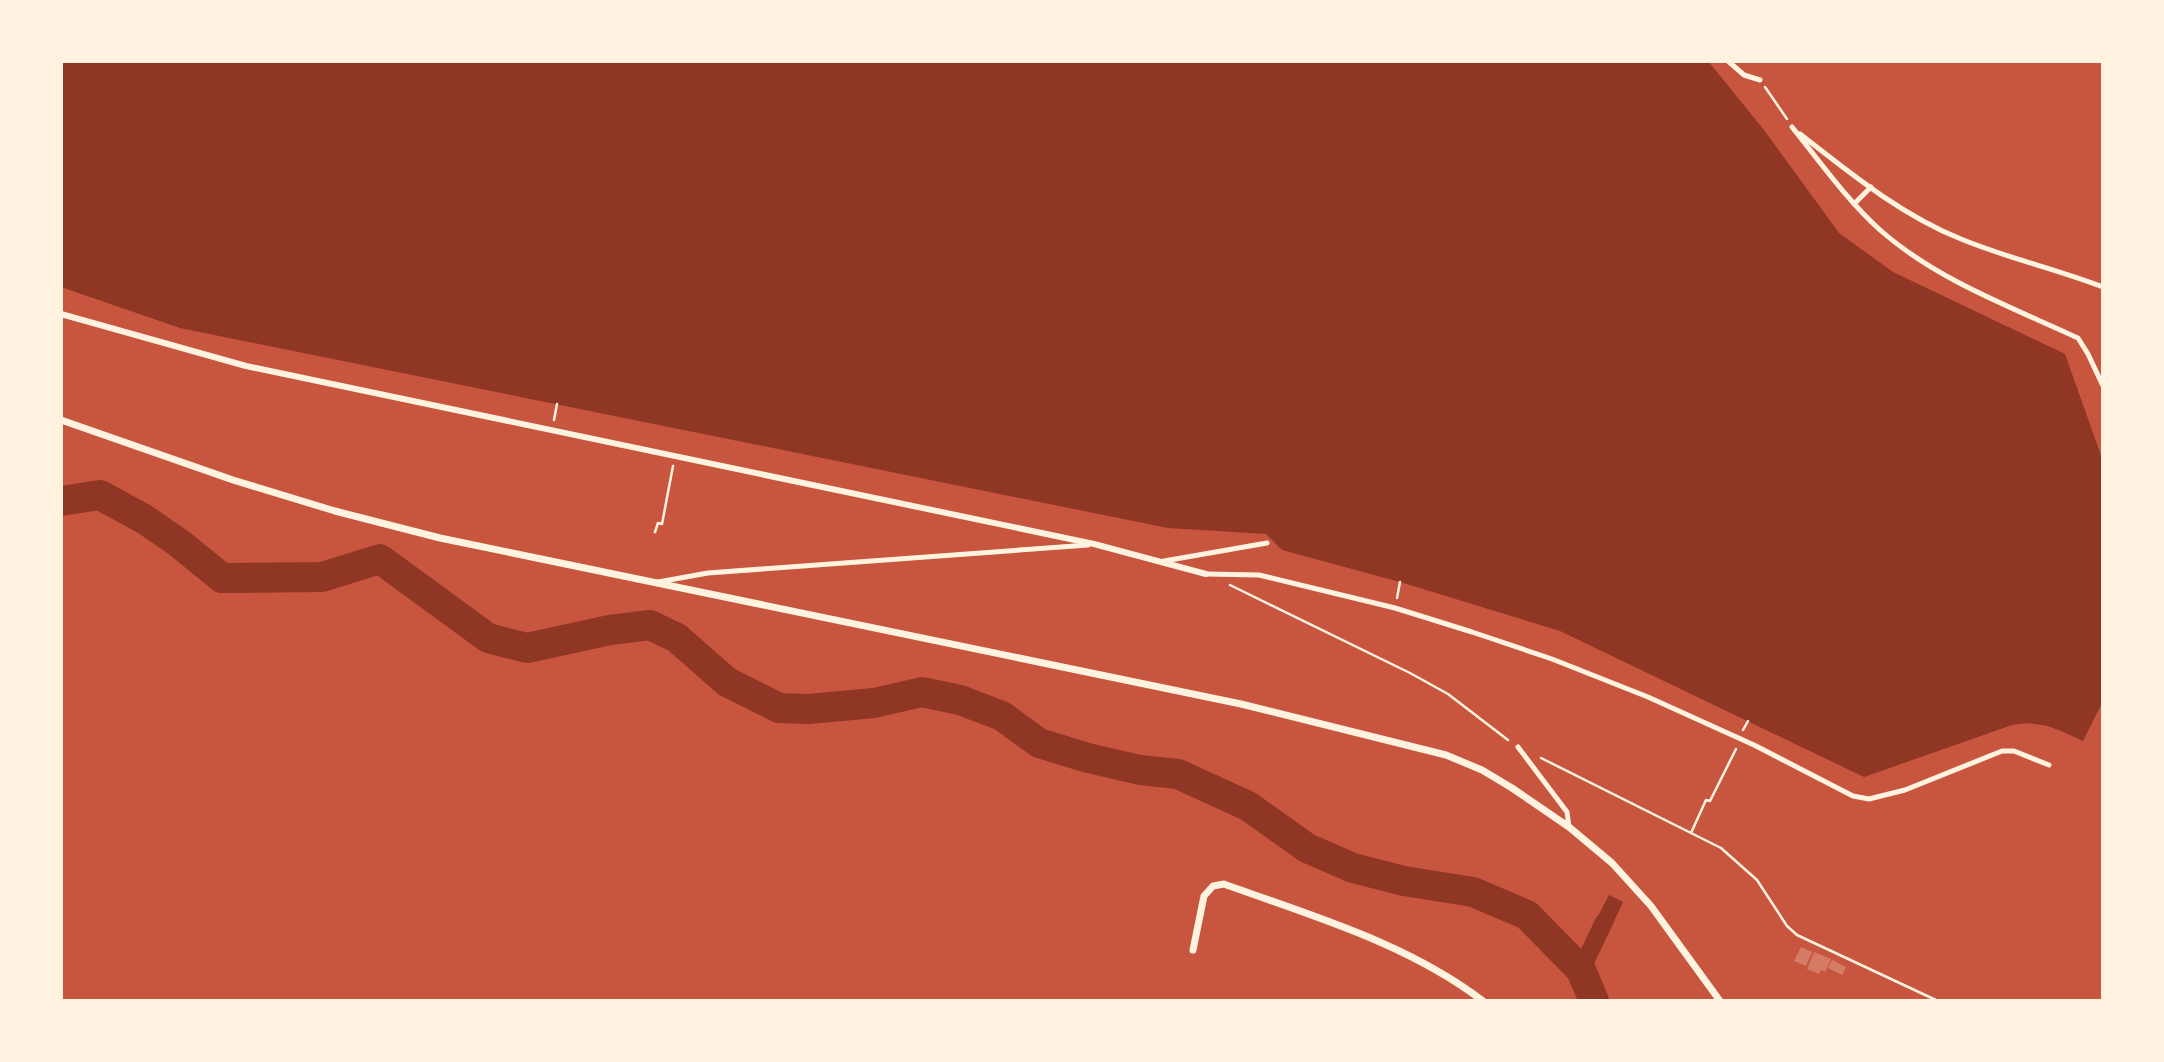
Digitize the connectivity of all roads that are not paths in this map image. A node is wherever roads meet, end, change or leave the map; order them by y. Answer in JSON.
{"nodes":[{"id":1,"x":1728,"y":61,"type":"edge"},
{"id":2,"x":1760,"y":80,"type":"road end"},
{"id":3,"x":1871,"y":187,"type":"junction"},
{"id":4,"x":1854,"y":204,"type":"junction"},
{"id":5,"x":2103,"y":286,"type":"edge"},
{"id":6,"x":61,"y":314,"type":"edge"},
{"id":7,"x":2103,"y":386,"type":"edge"},
{"id":8,"x":61,"y":420,"type":"edge"},
{"id":9,"x":1267,"y":543,"type":"dead end"},
{"id":10,"x":1094,"y":544,"type":"junction"},
{"id":11,"x":1164,"y":561,"type":"junction"},
{"id":12,"x":1206,"y":574,"type":"joint"},
{"id":13,"x":656,"y":582,"type":"junction"},
{"id":14,"x":1518,"y":747,"type":"road end"},
{"id":15,"x":2049,"y":765,"type":"dead end"},
{"id":16,"x":1569,"y":827,"type":"junction"},
{"id":17,"x":1193,"y":950,"type":"dead end"},
{"id":18,"x":1483,"y":1001,"type":"edge"},
{"id":19,"x":1720,"y":1001,"type":"edge"}],
"edges":[{"from":1,"to":2,"type":"lane"},
{"from":3,"to":4,"type":"lane"},
{"from":3,"to":4,"type":"lane"},
{"from":3,"to":5,"type":"lane"},
{"from":4,"to":7,"type":"lane"},
{"from":6,"to":10,"type":"street"},
{"from":8,"to":13,"type":"street"},
{"from":9,"to":11,"type":"lane"},
{"from":10,"to":11,"type":"street"},
{"from":10,"to":13,"type":"lane"},
{"from":11,"to":12,"type":"street"},
{"from":12,"to":15,"type":"lane"},
{"from":13,"to":16,"type":"street"},
{"from":14,"to":16,"type":"lane"},
{"from":16,"to":19,"type":"street"},
{"from":17,"to":18,"type":"street"}]}
